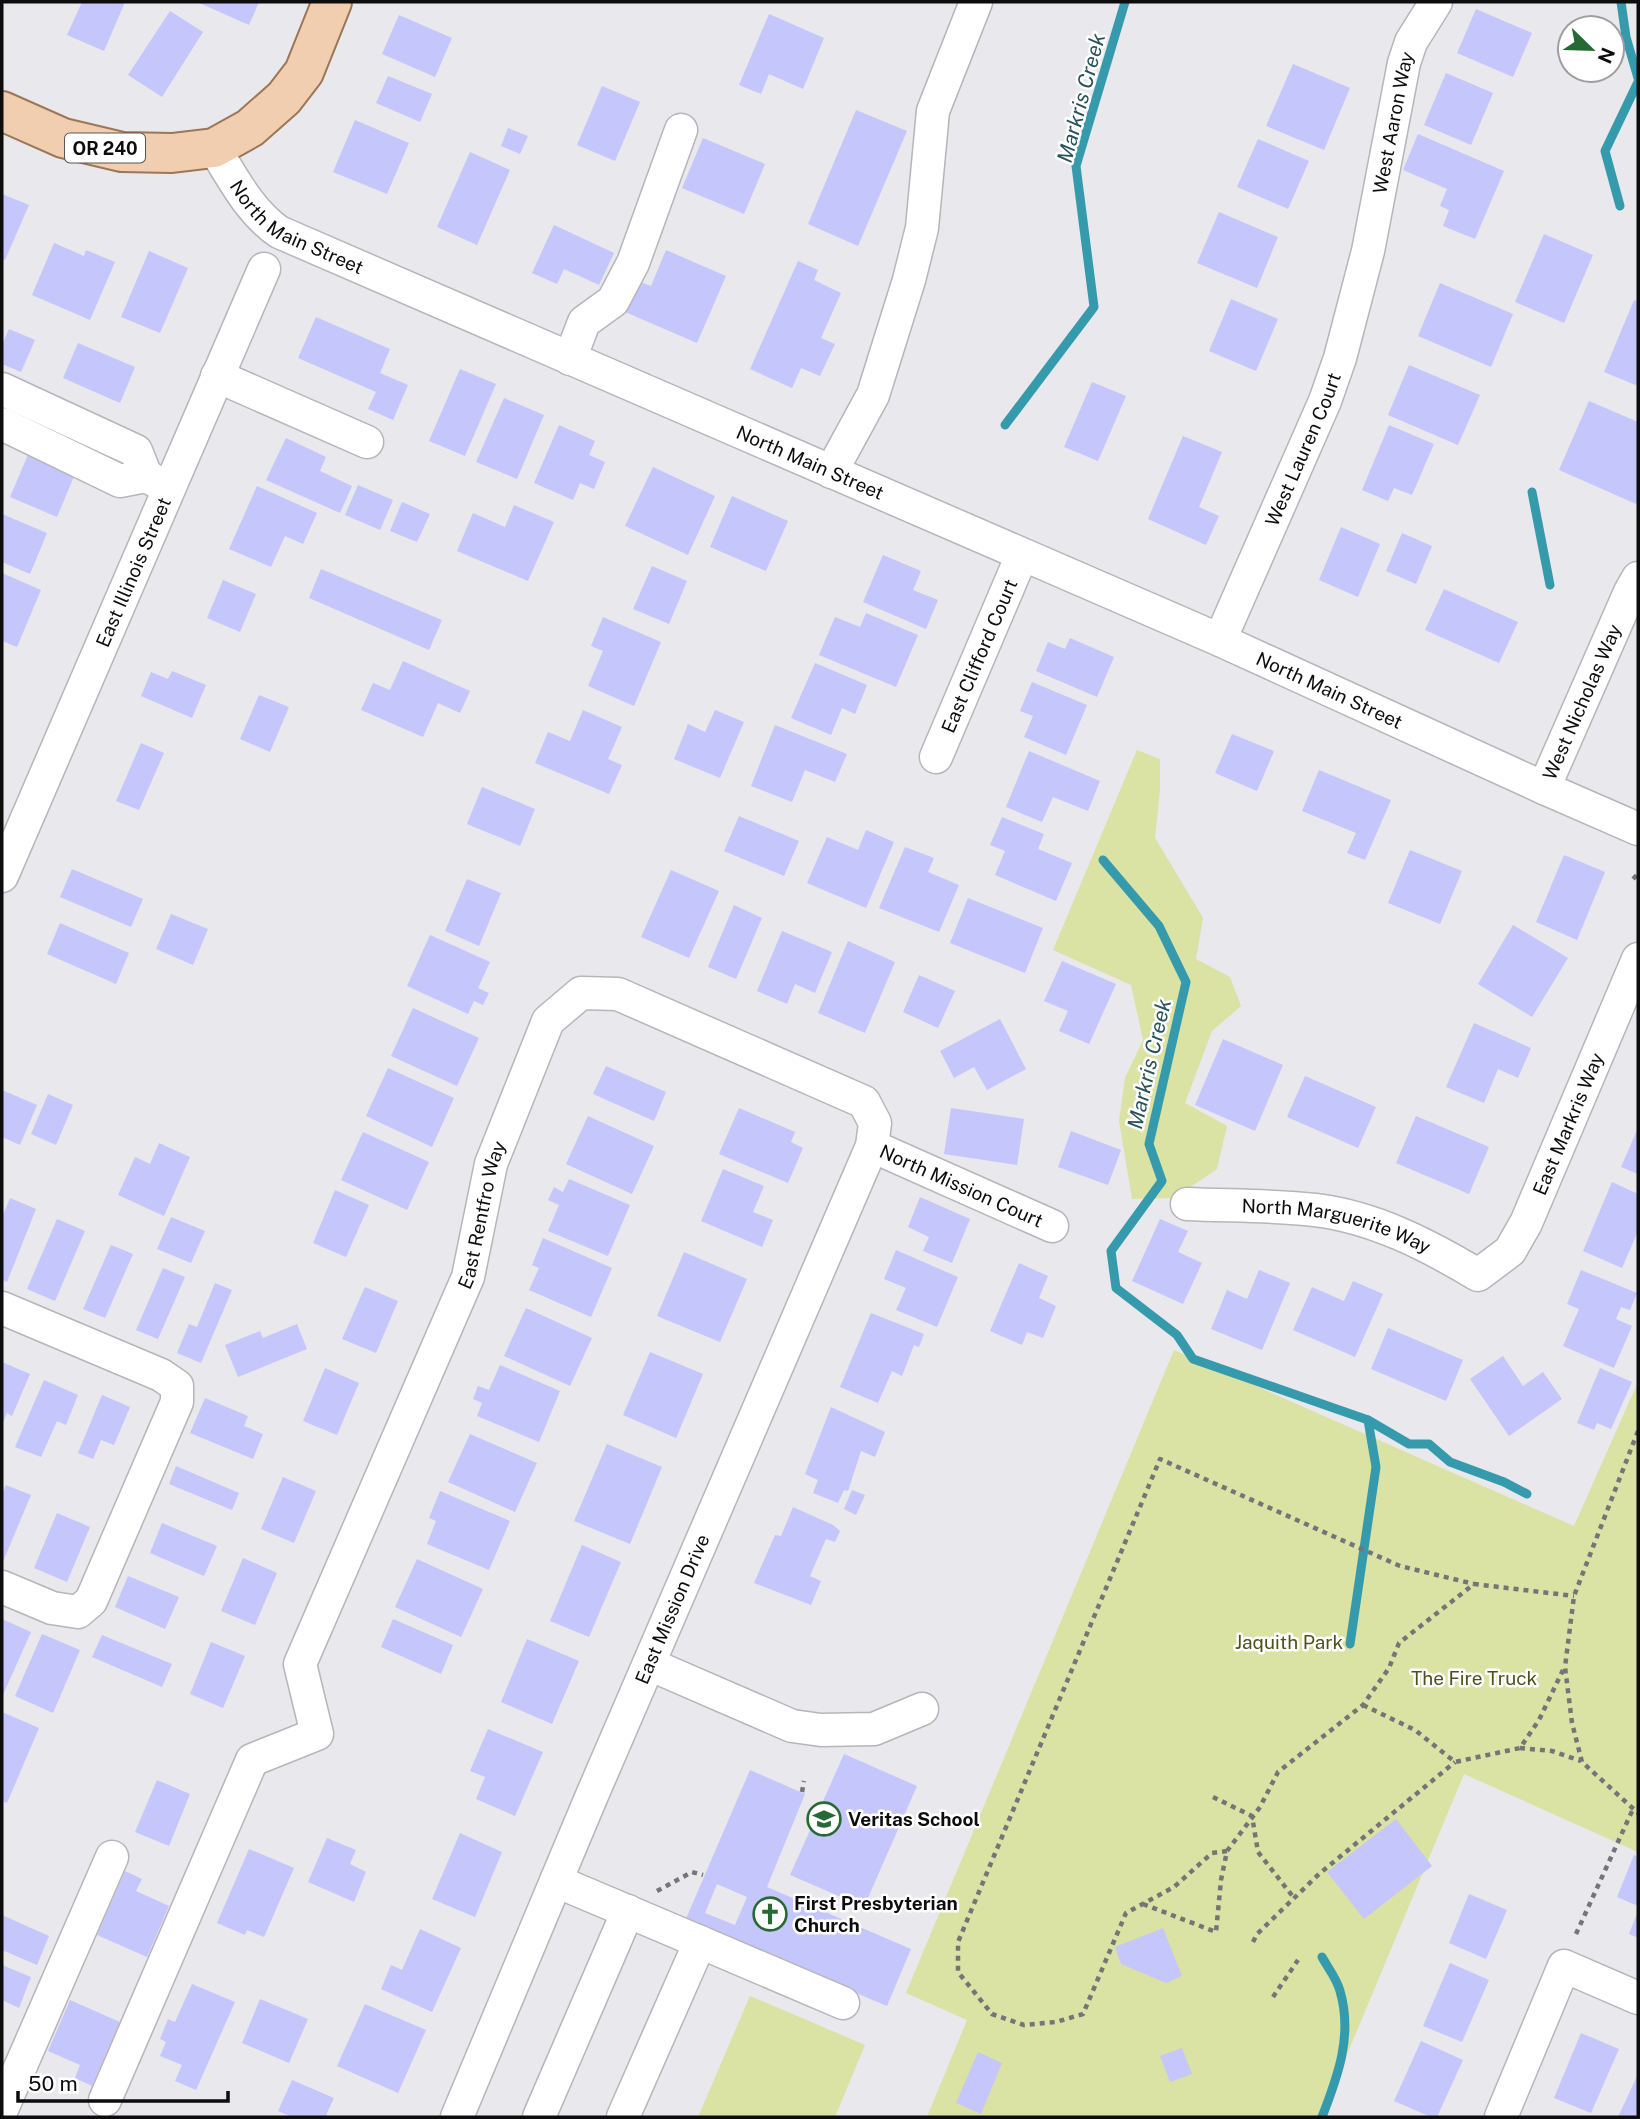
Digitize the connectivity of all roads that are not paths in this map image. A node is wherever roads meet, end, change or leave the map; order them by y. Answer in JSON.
{"nodes":[{"id":1,"x":332,"y":2,"type":"edge"},
{"id":2,"x":976,"y":2,"type":"edge"},
{"id":3,"x":1436,"y":2,"type":"edge"},
{"id":4,"x":2,"y":111,"type":"edge"},
{"id":5,"x":681,"y":130,"type":"dead end"},
{"id":6,"x":214,"y":148,"type":"junction"},
{"id":7,"x":1368,"y":251,"type":"joint"},
{"id":8,"x":264,"y":269,"type":"dead end"},
{"id":9,"x":570,"y":359,"type":"junction"},
{"id":10,"x":217,"y":376,"type":"junction"},
{"id":11,"x":2,"y":388,"type":"edge"},
{"id":12,"x":2,"y":424,"type":"edge"},
{"id":13,"x":367,"y":442,"type":"dead end"},
{"id":14,"x":831,"y":472,"type":"junction"},
{"id":15,"x":158,"y":482,"type":"junction"},
{"id":16,"x":1022,"y":555,"type":"junction"},
{"id":17,"x":1638,"y":578,"type":"edge"},
{"id":18,"x":1220,"y":640,"type":"junction"},
{"id":19,"x":936,"y":757,"type":"dead end"},
{"id":20,"x":1544,"y":788,"type":"junction"},
{"id":21,"x":1638,"y":828,"type":"edge"},
{"id":22,"x":9,"y":837,"type":"edge"},
{"id":23,"x":2,"y":876,"type":"edge"},
{"id":24,"x":1638,"y":959,"type":"edge"},
{"id":25,"x":864,"y":1102,"type":"joint"},
{"id":26,"x":872,"y":1146,"type":"junction"},
{"id":27,"x":1187,"y":1204,"type":"dead end"},
{"id":28,"x":1052,"y":1226,"type":"dead end"},
{"id":29,"x":1478,"y":1275,"type":"joint"},
{"id":30,"x":2,"y":1308,"type":"edge"},
{"id":31,"x":2,"y":1587,"type":"edge"},
{"id":32,"x":649,"y":1664,"type":"junction"},
{"id":33,"x":922,"y":1709,"type":"dead end"},
{"id":34,"x":112,"y":1857,"type":"dead end"},
{"id":35,"x":556,"y":1881,"type":"junction"},
{"id":36,"x":638,"y":1904,"type":"junction"},
{"id":37,"x":699,"y":1942,"type":"junction"},
{"id":38,"x":1638,"y":1998,"type":"edge"},
{"id":39,"x":843,"y":2003,"type":"dead end"},
{"id":40,"x":105,"y":2100,"type":"dead end"},
{"id":41,"x":2,"y":2109,"type":"edge"},
{"id":42,"x":457,"y":2117,"type":"edge"},
{"id":43,"x":539,"y":2117,"type":"edge"},
{"id":44,"x":623,"y":2117,"type":"edge"},
{"id":45,"x":1501,"y":2117,"type":"edge"}],
"edges":[{"from":1,"to":6,"type":"main road","number":"OR 240"},
{"from":2,"to":14,"type":"street"},
{"from":3,"to":7,"type":"street","name":"West Aaron Way"},
{"from":4,"to":6,"type":"main road","number":"OR 240"},
{"from":5,"to":9,"type":"street"},
{"from":6,"to":9,"type":"street","name":"North Main Street"},
{"from":7,"to":18,"type":"street","name":"West Lauren Court"},
{"from":8,"to":10,"type":"street","name":"East Illinois Street"},
{"from":9,"to":14,"type":"street","name":"North Main Street"},
{"from":10,"to":13,"type":"street"},
{"from":10,"to":15,"type":"street","name":"East Illinois Street"},
{"from":11,"to":15,"type":"street"},
{"from":12,"to":15,"type":"street"},
{"from":14,"to":16,"type":"street","name":"North Main Street"},
{"from":15,"to":22,"type":"street","name":"East Illinois Street"},
{"from":16,"to":18,"type":"street","name":"North Main Street"},
{"from":16,"to":19,"type":"street","name":"East Clifford Court"},
{"from":17,"to":20,"type":"street","name":"West Nicholas Way"},
{"from":18,"to":20,"type":"street","name":"North Main Street"},
{"from":20,"to":21,"type":"street","name":"North Main Street"},
{"from":22,"to":23,"type":"street","name":"East Illinois Street"},
{"from":24,"to":29,"type":"street","name":"East Markris Way"},
{"from":25,"to":26,"type":"street","name":"East Mission Drive"},
{"from":25,"to":40,"type":"street","name":"East Rentfro Way"},
{"from":26,"to":28,"type":"street","name":"North Mission Court"},
{"from":26,"to":32,"type":"street","name":"East Mission Drive"},
{"from":27,"to":29,"type":"street","name":"North Marguerite Way"},
{"from":30,"to":31,"type":"street"},
{"from":32,"to":33,"type":"street"},
{"from":32,"to":35,"type":"street","name":"East Mission Drive"},
{"from":34,"to":41,"type":"street"},
{"from":35,"to":36,"type":"street"},
{"from":35,"to":42,"type":"street","name":"East Mission Drive"},
{"from":36,"to":37,"type":"street"},
{"from":36,"to":43,"type":"street"},
{"from":37,"to":39,"type":"street"},
{"from":37,"to":44,"type":"street"},
{"from":38,"to":45,"type":"street"}]}
